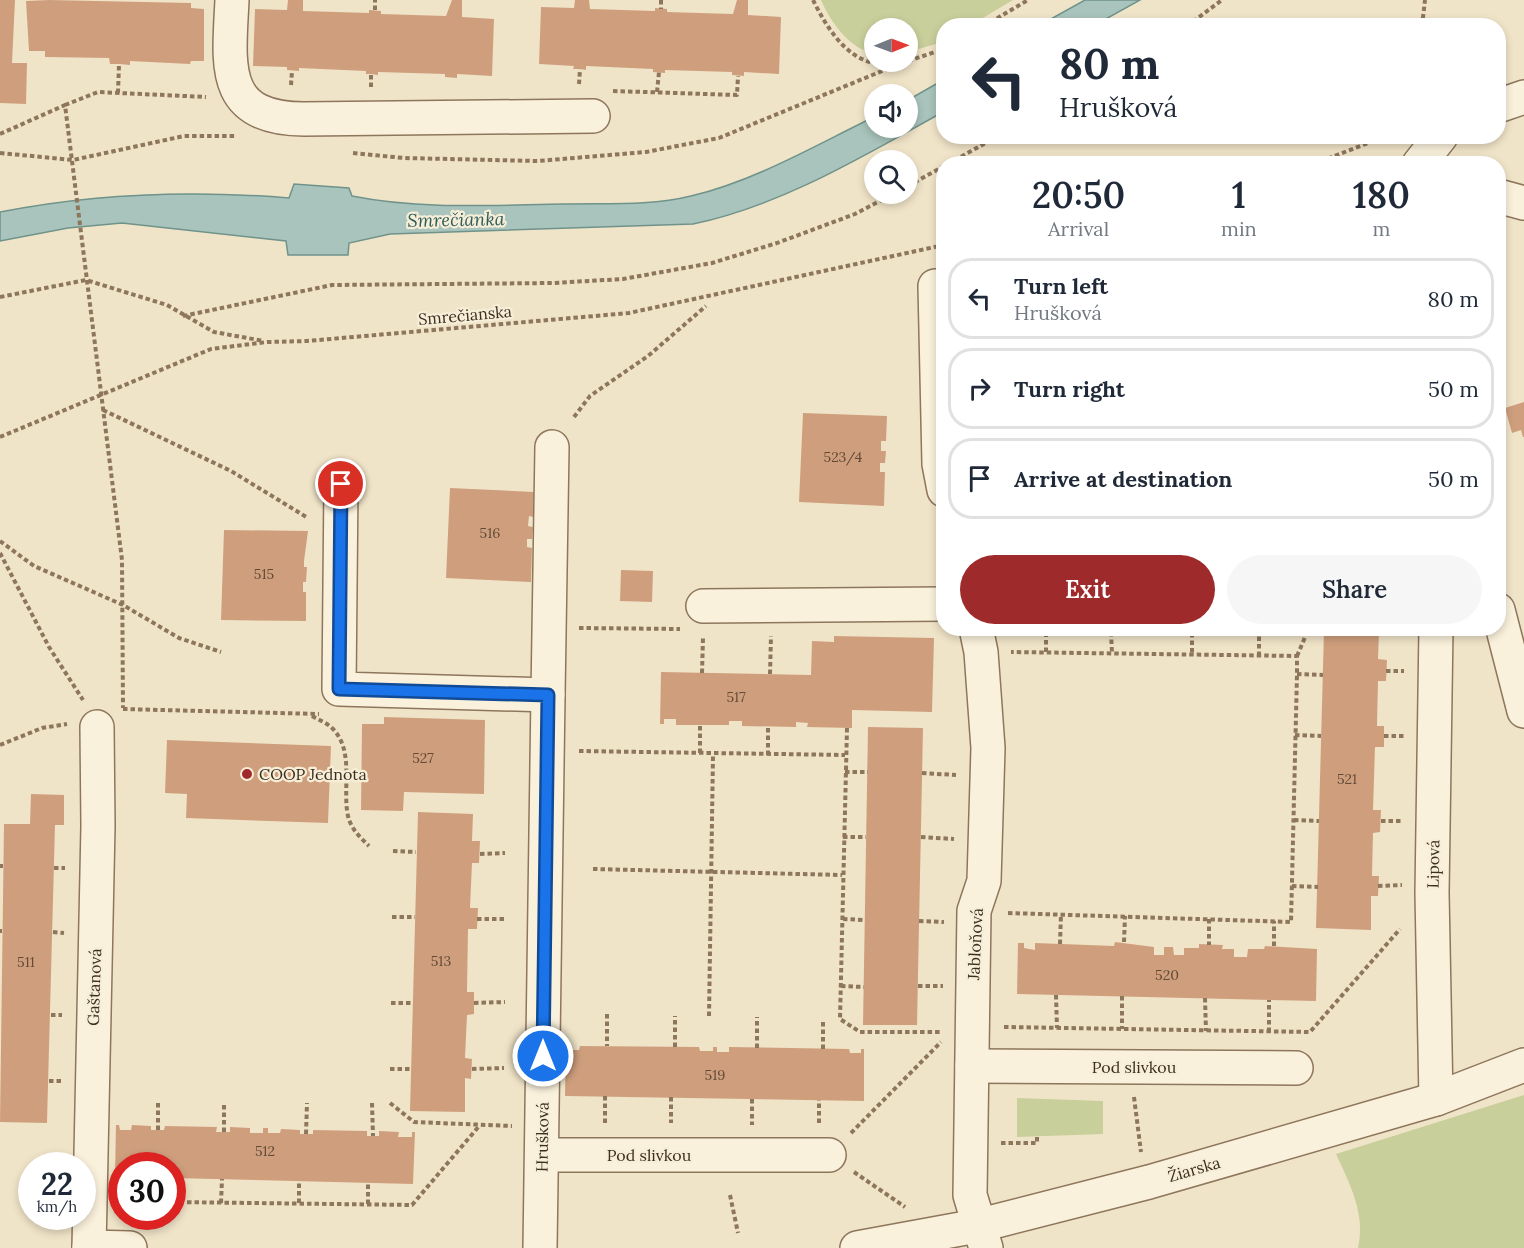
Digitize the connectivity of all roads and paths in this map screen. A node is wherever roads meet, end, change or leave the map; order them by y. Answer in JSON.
{"nodes":[{"id":1,"x":232,"y":0,"type":"edge"},
{"id":2,"x":375,"y":0,"type":"edge"},
{"id":3,"x":661,"y":0,"type":"edge"},
{"id":4,"x":813,"y":0,"type":"edge"},
{"id":5,"x":1028,"y":0,"type":"edge"},
{"id":6,"x":1222,"y":0,"type":"edge"},
{"id":7,"x":1425,"y":0,"type":"edge"},
{"id":8,"x":661,"y":9,"type":"dead end"},
{"id":9,"x":375,"y":10,"type":"dead end"},
{"id":10,"x":998,"y":18,"type":"edge"},
{"id":11,"x":1198,"y":18,"type":"edge"},
{"id":12,"x":1423,"y":18,"type":"edge"},
{"id":13,"x":936,"y":51,"type":"edge"},
{"id":14,"x":918,"y":57,"type":"edge"},
{"id":15,"x":864,"y":59,"type":"edge"},
{"id":16,"x":119,"y":64,"type":"dead end"},
{"id":17,"x":579,"y":69,"type":"dead end"},
{"id":18,"x":659,"y":72,"type":"dead end"},
{"id":19,"x":738,"y":76,"type":"dead end"},
{"id":20,"x":657,"y":92,"type":"junction"},
{"id":21,"x":118,"y":93,"type":"junction"},
{"id":22,"x":1524,"y":97,"type":"edge"},
{"id":23,"x":244,"y":99,"type":"junction"},
{"id":24,"x":591,"y":99,"type":"junction"},
{"id":25,"x":1506,"y":103,"type":"edge"},
{"id":26,"x":65,"y":105,"type":"junction"},
{"id":27,"x":0,"y":134,"type":"edge"},
{"id":28,"x":984,"y":144,"type":"edge"},
{"id":29,"x":1365,"y":144,"type":"edge"},
{"id":30,"x":1435,"y":144,"type":"edge"},
{"id":31,"x":962,"y":156,"type":"edge"},
{"id":32,"x":1335,"y":156,"type":"edge"},
{"id":33,"x":1425,"y":156,"type":"edge"},
{"id":34,"x":936,"y":170,"type":"edge"},
{"id":35,"x":918,"y":180,"type":"edge"},
{"id":36,"x":1506,"y":198,"type":"edge"},
{"id":37,"x":1524,"y":203,"type":"edge"},
{"id":38,"x":874,"y":204,"type":"edge"},
{"id":39,"x":936,"y":247,"type":"edge"},
{"id":40,"x":86,"y":280,"type":"junction"},
{"id":41,"x":935,"y":286,"type":"dead end"},
{"id":42,"x":0,"y":297,"type":"edge"},
{"id":43,"x":706,"y":306,"type":"dead end"},
{"id":44,"x":183,"y":316,"type":"junction"},
{"id":45,"x":936,"y":330,"type":"edge"},
{"id":46,"x":267,"y":342,"type":"junction"},
{"id":47,"x":100,"y":395,"type":"junction"},
{"id":48,"x":102,"y":409,"type":"junction"},
{"id":49,"x":574,"y":417,"type":"dead end"},
{"id":50,"x":0,"y":437,"type":"edge"},
{"id":51,"x":552,"y":447,"type":"dead end"},
{"id":52,"x":341,"y":484,"type":"dead end"},
{"id":53,"x":311,"y":519,"type":"dead end"},
{"id":54,"x":0,"y":541,"type":"edge"},
{"id":55,"x":0,"y":553,"type":"edge"},
{"id":56,"x":122,"y":560,"type":"dead end"},
{"id":57,"x":936,"y":604,"type":"edge"},
{"id":58,"x":703,"y":606,"type":"dead end"},
{"id":59,"x":1046,"y":636,"type":"edge"},
{"id":60,"x":1111,"y":636,"type":"edge"},
{"id":61,"x":1191,"y":636,"type":"edge"},
{"id":62,"x":1259,"y":636,"type":"edge"},
{"id":63,"x":1306,"y":636,"type":"edge"},
{"id":64,"x":1435,"y":636,"type":"edge"},
{"id":65,"x":1505,"y":636,"type":"edge"},
{"id":66,"x":978,"y":640,"type":"edge"},
{"id":67,"x":221,"y":652,"type":"dead end"},
{"id":68,"x":1046,"y":652,"type":"junction"},
{"id":69,"x":1112,"y":653,"type":"junction"},
{"id":70,"x":1192,"y":655,"type":"junction"},
{"id":71,"x":1259,"y":656,"type":"junction"},
{"id":72,"x":1297,"y":656,"type":"junction"},
{"id":73,"x":1406,"y":670,"type":"dead end"},
{"id":74,"x":1386,"y":671,"type":"dead end"},
{"id":75,"x":1297,"y":674,"type":"junction"},
{"id":76,"x":1323,"y":675,"type":"dead end"},
{"id":77,"x":548,"y":695,"type":"junction"},
{"id":78,"x":166,"y":710,"type":"dead end"},
{"id":79,"x":1524,"y":711,"type":"edge"},
{"id":80,"x":310,"y":714,"type":"dead end"},
{"id":81,"x":110,"y":718,"type":"junction"},
{"id":82,"x":700,"y":725,"type":"dead end"},
{"id":83,"x":768,"y":726,"type":"dead end"},
{"id":84,"x":848,"y":728,"type":"dead end"},
{"id":85,"x":1295,"y":735,"type":"junction"},
{"id":86,"x":1321,"y":736,"type":"dead end"},
{"id":87,"x":1384,"y":736,"type":"dead end"},
{"id":88,"x":1405,"y":736,"type":"dead end"},
{"id":89,"x":0,"y":745,"type":"edge"},
{"id":90,"x":547,"y":750,"type":"junction"},
{"id":91,"x":700,"y":753,"type":"junction"},
{"id":92,"x":713,"y":755,"type":"junction"},
{"id":93,"x":768,"y":755,"type":"junction"},
{"id":94,"x":845,"y":755,"type":"junction"},
{"id":95,"x":845,"y":772,"type":"junction"},
{"id":96,"x":867,"y":772,"type":"dead end"},
{"id":97,"x":922,"y":773,"type":"dead end"},
{"id":98,"x":956,"y":784,"type":"dead end"},
{"id":99,"x":1294,"y":820,"type":"junction"},
{"id":100,"x":1319,"y":820,"type":"dead end"},
{"id":101,"x":1381,"y":821,"type":"dead end"},
{"id":102,"x":1404,"y":821,"type":"dead end"},
{"id":103,"x":955,"y":828,"type":"dead end"},
{"id":104,"x":843,"y":837,"type":"junction"},
{"id":105,"x":866,"y":837,"type":"dead end"},
{"id":106,"x":921,"y":837,"type":"dead end"},
{"id":107,"x":955,"y":839,"type":"junction"},
{"id":108,"x":369,"y":846,"type":"dead end"},
{"id":109,"x":955,"y":849,"type":"dead end"},
{"id":110,"x":393,"y":851,"type":"dead end"},
{"id":111,"x":416,"y":852,"type":"dead end"},
{"id":112,"x":506,"y":853,"type":"dead end"},
{"id":113,"x":480,"y":854,"type":"dead end"},
{"id":114,"x":593,"y":869,"type":"dead end"},
{"id":115,"x":711,"y":872,"type":"junction"},
{"id":116,"x":842,"y":875,"type":"junction"},
{"id":117,"x":1292,"y":886,"type":"junction"},
{"id":118,"x":1378,"y":886,"type":"dead end"},
{"id":119,"x":1318,"y":887,"type":"dead end"},
{"id":120,"x":1417,"y":889,"type":"junction"},
{"id":121,"x":1061,"y":914,"type":"junction"},
{"id":122,"x":1125,"y":916,"type":"junction"},
{"id":123,"x":392,"y":917,"type":"dead end"},
{"id":124,"x":415,"y":917,"type":"dead end"},
{"id":125,"x":964,"y":917,"type":"junction"},
{"id":126,"x":477,"y":919,"type":"dead end"},
{"id":127,"x":505,"y":919,"type":"dead end"},
{"id":128,"x":843,"y":919,"type":"junction"},
{"id":129,"x":1209,"y":919,"type":"junction"},
{"id":130,"x":865,"y":920,"type":"dead end"},
{"id":131,"x":919,"y":921,"type":"dead end"},
{"id":132,"x":1274,"y":921,"type":"junction"},
{"id":133,"x":1124,"y":942,"type":"dead end"},
{"id":134,"x":1060,"y":944,"type":"dead end"},
{"id":135,"x":1209,"y":945,"type":"dead end"},
{"id":136,"x":1274,"y":946,"type":"dead end"},
{"id":137,"x":841,"y":986,"type":"junction"},
{"id":138,"x":918,"y":986,"type":"dead end"},
{"id":139,"x":952,"y":986,"type":"dead end"},
{"id":140,"x":864,"y":987,"type":"dead end"},
{"id":141,"x":1056,"y":994,"type":"dead end"},
{"id":142,"x":1122,"y":996,"type":"dead end"},
{"id":143,"x":1206,"y":998,"type":"dead end"},
{"id":144,"x":1269,"y":1000,"type":"dead end"},
{"id":145,"x":390,"y":1002,"type":"dead end"},
{"id":146,"x":505,"y":1002,"type":"dead end"},
{"id":147,"x":474,"y":1003,"type":"dead end"},
{"id":148,"x":412,"y":1004,"type":"dead end"},
{"id":149,"x":607,"y":1014,"type":"dead end"},
{"id":150,"x":675,"y":1016,"type":"dead end"},
{"id":151,"x":709,"y":1016,"type":"dead end"},
{"id":152,"x":757,"y":1017,"type":"dead end"},
{"id":153,"x":823,"y":1019,"type":"dead end"},
{"id":154,"x":1057,"y":1028,"type":"junction"},
{"id":155,"x":1122,"y":1029,"type":"junction"},
{"id":156,"x":1206,"y":1030,"type":"junction"},
{"id":157,"x":1269,"y":1032,"type":"junction"},
{"id":158,"x":955,"y":1033,"type":"junction"},
{"id":159,"x":607,"y":1046,"type":"dead end"},
{"id":160,"x":675,"y":1047,"type":"dead end"},
{"id":161,"x":757,"y":1048,"type":"dead end"},
{"id":162,"x":823,"y":1049,"type":"dead end"},
{"id":163,"x":1524,"y":1065,"type":"edge"},
{"id":164,"x":972,"y":1066,"type":"junction"},
{"id":165,"x":504,"y":1068,"type":"dead end"},
{"id":166,"x":1296,"y":1068,"type":"dead end"},
{"id":167,"x":390,"y":1069,"type":"dead end"},
{"id":168,"x":411,"y":1069,"type":"dead end"},
{"id":169,"x":472,"y":1069,"type":"dead end"},
{"id":170,"x":605,"y":1096,"type":"dead end"},
{"id":171,"x":671,"y":1097,"type":"dead end"},
{"id":172,"x":1134,"y":1097,"type":"dead end"},
{"id":173,"x":752,"y":1099,"type":"dead end"},
{"id":174,"x":1436,"y":1099,"type":"junction"},
{"id":175,"x":819,"y":1100,"type":"dead end"},
{"id":176,"x":158,"y":1101,"type":"dead end"},
{"id":177,"x":224,"y":1102,"type":"dead end"},
{"id":178,"x":307,"y":1102,"type":"dead end"},
{"id":179,"x":372,"y":1103,"type":"dead end"},
{"id":180,"x":481,"y":1124,"type":"dead end"},
{"id":181,"x":605,"y":1128,"type":"dead end"},
{"id":182,"x":672,"y":1128,"type":"dead end"},
{"id":183,"x":752,"y":1129,"type":"dead end"},
{"id":184,"x":158,"y":1130,"type":"dead end"},
{"id":185,"x":224,"y":1132,"type":"dead end"},
{"id":186,"x":306,"y":1134,"type":"dead end"},
{"id":187,"x":373,"y":1136,"type":"dead end"},
{"id":188,"x":1036,"y":1136,"type":"dead end"},
{"id":189,"x":824,"y":1142,"type":"junction"},
{"id":190,"x":970,"y":1143,"type":"junction"},
{"id":191,"x":1141,"y":1153,"type":"dead end"},
{"id":192,"x":542,"y":1155,"type":"junction"},
{"id":193,"x":222,"y":1179,"type":"dead end"},
{"id":194,"x":299,"y":1181,"type":"dead end"},
{"id":195,"x":368,"y":1182,"type":"dead end"},
{"id":196,"x":730,"y":1195,"type":"dead end"},
{"id":197,"x":186,"y":1202,"type":"edge"},
{"id":198,"x":221,"y":1203,"type":"junction"},
{"id":199,"x":299,"y":1203,"type":"junction"},
{"id":200,"x":368,"y":1204,"type":"junction"},
{"id":201,"x":907,"y":1209,"type":"dead end"},
{"id":202,"x":738,"y":1233,"type":"dead end"},
{"id":203,"x":981,"y":1237,"type":"edge"},
{"id":204,"x":89,"y":1248,"type":"edge"},
{"id":205,"x":130,"y":1248,"type":"edge"},
{"id":206,"x":540,"y":1248,"type":"edge"},
{"id":207,"x":857,"y":1248,"type":"edge"}],
"edges":[{"from":1,"to":23,"type":"street"},
{"from":2,"to":9,"type":"path"},
{"from":3,"to":8,"type":"path"},
{"from":4,"to":15,"type":"path"},
{"from":5,"to":10,"type":"path"},
{"from":6,"to":11,"type":"path"},
{"from":7,"to":12,"type":"path"},
{"from":13,"to":14,"type":"path"},
{"from":16,"to":21,"type":"path"},
{"from":17,"to":24,"type":"path"},
{"from":18,"to":20,"type":"path"},
{"from":19,"to":20,"type":"path"},
{"from":20,"to":24,"type":"path"},
{"from":21,"to":23,"type":"path"},
{"from":21,"to":26,"type":"path"},
{"from":22,"to":25,"type":"street"},
{"from":23,"to":24,"type":"street"},
{"from":26,"to":27,"type":"path"},
{"from":26,"to":40,"type":"path"},
{"from":28,"to":31,"type":"path"},
{"from":29,"to":32,"type":"path"},
{"from":30,"to":33,"type":"street"},
{"from":34,"to":35,"type":"path"},
{"from":36,"to":37,"type":"street"},
{"from":38,"to":44,"type":"path"},
{"from":39,"to":46,"type":"path","name":"Smrečianska"},
{"from":40,"to":42,"type":"path"},
{"from":40,"to":44,"type":"path"},
{"from":40,"to":47,"type":"path"},
{"from":41,"to":45,"type":"street"},
{"from":43,"to":49,"type":"path"},
{"from":44,"to":46,"type":"path"},
{"from":46,"to":47,"type":"path","name":"Smrečianska"},
{"from":47,"to":48,"type":"path"},
{"from":47,"to":50,"type":"path","name":"Smrečianska"},
{"from":48,"to":53,"type":"path"},
{"from":48,"to":56,"type":"path"},
{"from":51,"to":77,"type":"street","name":"Hrušková"},
{"from":52,"to":77,"type":"street"},
{"from":54,"to":67,"type":"path"},
{"from":55,"to":81,"type":"path"},
{"from":57,"to":58,"type":"street"},
{"from":59,"to":68,"type":"path"},
{"from":60,"to":69,"type":"path"},
{"from":61,"to":70,"type":"path"},
{"from":62,"to":71,"type":"path"},
{"from":63,"to":72,"type":"path"},
{"from":64,"to":120,"type":"street","name":"Lipová"},
{"from":65,"to":79,"type":"street"},
{"from":66,"to":68,"type":"path"},
{"from":66,"to":125,"type":"street","name":"Jabloňová"},
{"from":68,"to":69,"type":"path"},
{"from":69,"to":70,"type":"path"},
{"from":70,"to":71,"type":"path"},
{"from":71,"to":72,"type":"path"},
{"from":72,"to":75,"type":"path"},
{"from":73,"to":74,"type":"path"},
{"from":75,"to":76,"type":"path"},
{"from":75,"to":85,"type":"path"},
{"from":77,"to":90,"type":"street","name":"Hrušková"},
{"from":78,"to":81,"type":"path"},
{"from":80,"to":108,"type":"path"},
{"from":81,"to":89,"type":"path"},
{"from":81,"to":204,"type":"street","name":"Gaštanová"},
{"from":82,"to":91,"type":"path"},
{"from":83,"to":93,"type":"path"},
{"from":84,"to":94,"type":"path"},
{"from":85,"to":86,"type":"path"},
{"from":85,"to":99,"type":"path"},
{"from":87,"to":88,"type":"path"},
{"from":90,"to":91,"type":"path"},
{"from":90,"to":192,"type":"street","name":"Hrušková"},
{"from":91,"to":92,"type":"path"},
{"from":92,"to":93,"type":"path"},
{"from":92,"to":115,"type":"path"},
{"from":93,"to":94,"type":"path"},
{"from":94,"to":95,"type":"path"},
{"from":95,"to":96,"type":"path"},
{"from":95,"to":104,"type":"path"},
{"from":97,"to":98,"type":"path"},
{"from":99,"to":100,"type":"path"},
{"from":99,"to":117,"type":"path"},
{"from":101,"to":102,"type":"path"},
{"from":103,"to":107,"type":"path"},
{"from":104,"to":105,"type":"path"},
{"from":104,"to":116,"type":"path"},
{"from":106,"to":107,"type":"path"},
{"from":107,"to":109,"type":"path"},
{"from":110,"to":111,"type":"path"},
{"from":112,"to":113,"type":"path"},
{"from":114,"to":115,"type":"path"},
{"from":115,"to":116,"type":"path"},
{"from":115,"to":151,"type":"path"},
{"from":116,"to":128,"type":"path"},
{"from":117,"to":119,"type":"path"},
{"from":117,"to":132,"type":"path"},
{"from":118,"to":120,"type":"path"},
{"from":120,"to":157,"type":"path"},
{"from":120,"to":174,"type":"street","name":"Lipová"},
{"from":121,"to":122,"type":"path"},
{"from":121,"to":125,"type":"path"},
{"from":121,"to":134,"type":"path"},
{"from":122,"to":129,"type":"path"},
{"from":122,"to":133,"type":"path"},
{"from":123,"to":124,"type":"path"},
{"from":125,"to":131,"type":"path"},
{"from":125,"to":158,"type":"street","name":"Jabloňová"},
{"from":126,"to":127,"type":"path"},
{"from":128,"to":130,"type":"path"},
{"from":128,"to":137,"type":"path"},
{"from":129,"to":132,"type":"path"},
{"from":129,"to":135,"type":"path"},
{"from":132,"to":136,"type":"path"},
{"from":137,"to":140,"type":"path"},
{"from":137,"to":158,"type":"path"},
{"from":138,"to":139,"type":"path"},
{"from":141,"to":154,"type":"path"},
{"from":142,"to":155,"type":"path"},
{"from":143,"to":156,"type":"path"},
{"from":144,"to":157,"type":"path"},
{"from":145,"to":148,"type":"path"},
{"from":146,"to":147,"type":"path"},
{"from":149,"to":159,"type":"path"},
{"from":150,"to":160,"type":"path"},
{"from":152,"to":161,"type":"path"},
{"from":153,"to":162,"type":"path"},
{"from":154,"to":155,"type":"path"},
{"from":154,"to":158,"type":"path"},
{"from":155,"to":156,"type":"path"},
{"from":156,"to":157,"type":"path"},
{"from":158,"to":164,"type":"street","name":"Jabloňová"},
{"from":158,"to":189,"type":"path"},
{"from":163,"to":174,"type":"street","name":"Žiarska"},
{"from":164,"to":166,"type":"street","name":"Pod slivkou"},
{"from":164,"to":190,"type":"street","name":"Jabloňová"},
{"from":165,"to":169,"type":"path"},
{"from":167,"to":168,"type":"path"},
{"from":170,"to":181,"type":"path"},
{"from":171,"to":182,"type":"path"},
{"from":172,"to":191,"type":"path"},
{"from":173,"to":183,"type":"path"},
{"from":174,"to":203,"type":"street","name":"Žiarska"},
{"from":175,"to":189,"type":"path"},
{"from":176,"to":184,"type":"path"},
{"from":177,"to":185,"type":"path"},
{"from":178,"to":186,"type":"path"},
{"from":179,"to":187,"type":"path"},
{"from":180,"to":200,"type":"path"},
{"from":188,"to":190,"type":"path"},
{"from":189,"to":192,"type":"street","name":"Pod slivkou"},
{"from":189,"to":201,"type":"path"},
{"from":190,"to":203,"type":"street","name":"Jabloňová"},
{"from":192,"to":206,"type":"street","name":"Hrušková"},
{"from":193,"to":198,"type":"path"},
{"from":194,"to":199,"type":"path"},
{"from":195,"to":200,"type":"path"},
{"from":196,"to":202,"type":"path"},
{"from":197,"to":198,"type":"path"},
{"from":198,"to":199,"type":"path"},
{"from":199,"to":200,"type":"path"},
{"from":203,"to":207,"type":"street","name":"Žiarska"},
{"from":204,"to":205,"type":"street"}]}
